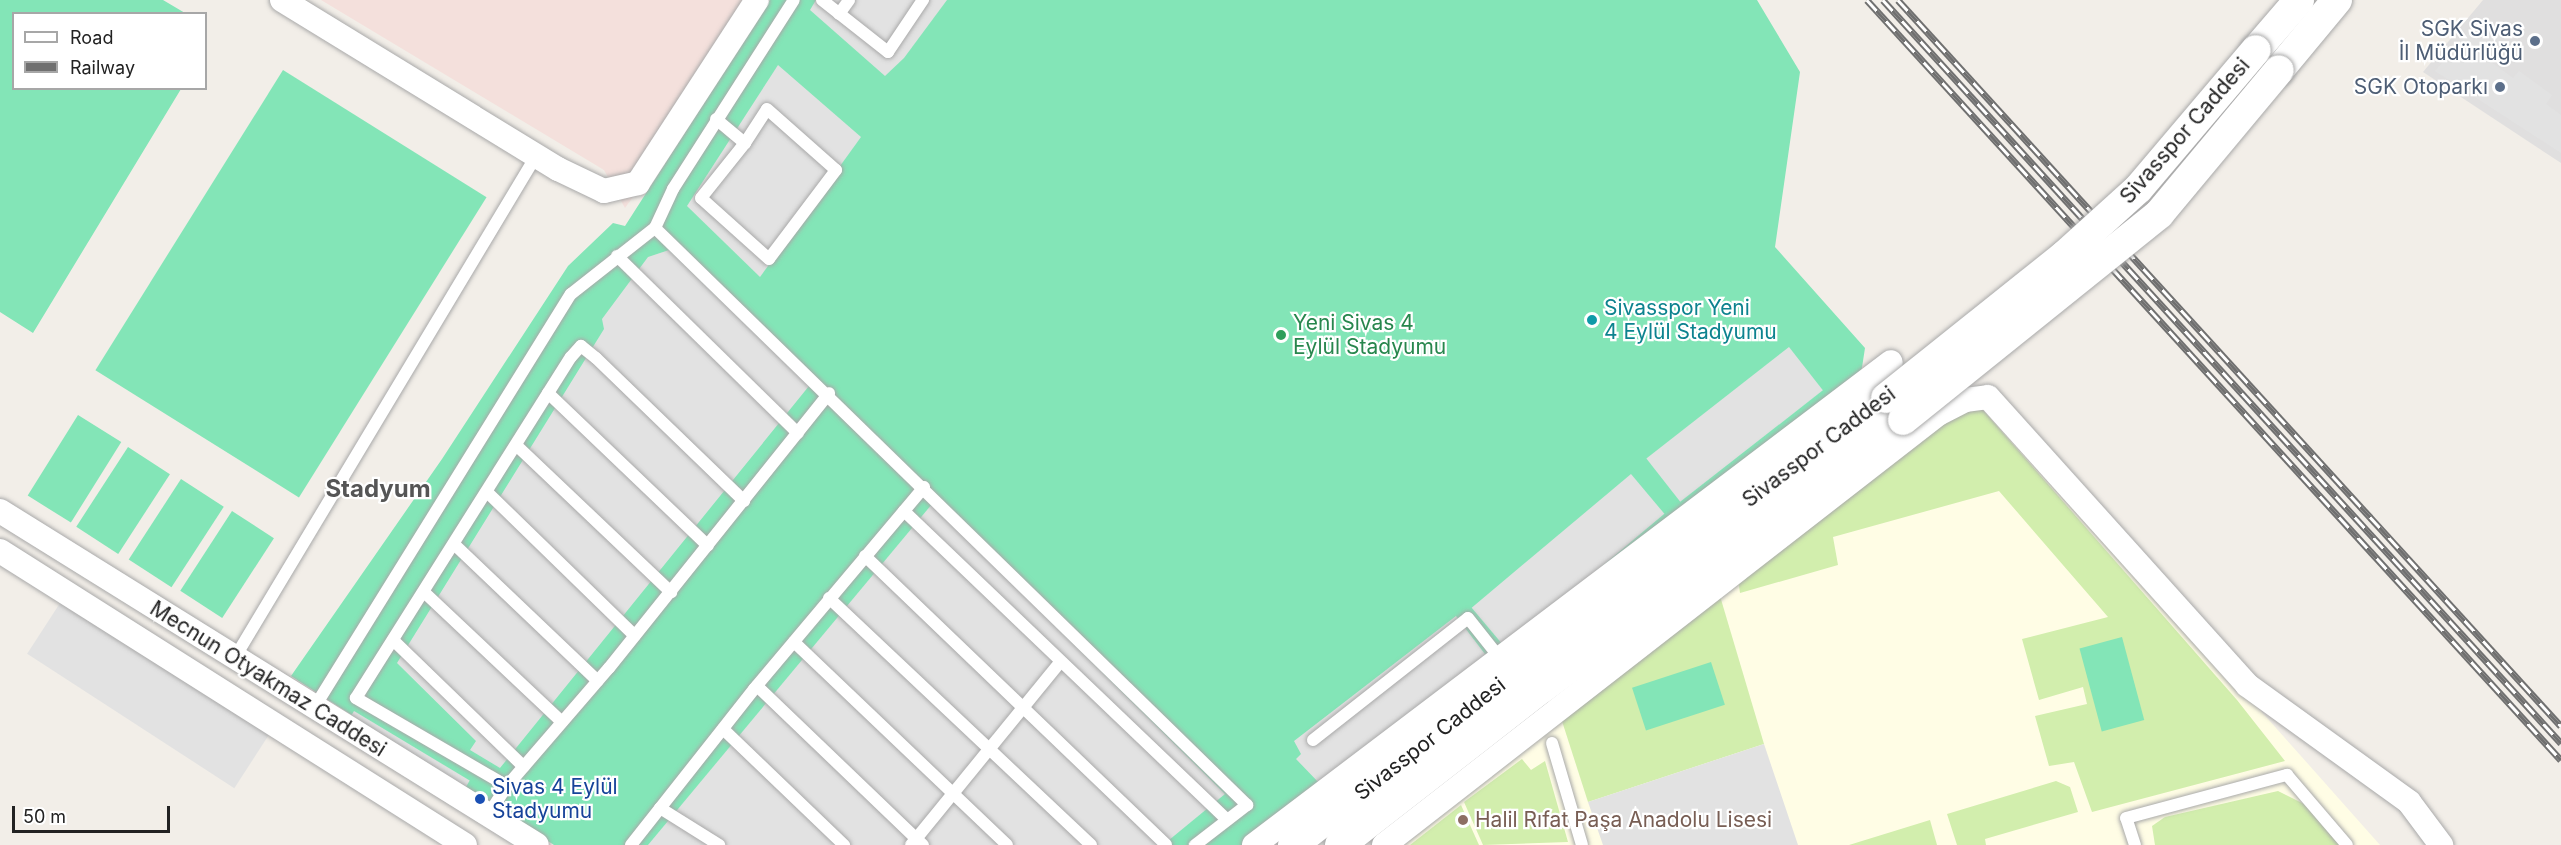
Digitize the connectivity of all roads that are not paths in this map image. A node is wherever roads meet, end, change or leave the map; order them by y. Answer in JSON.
{"nodes":[{"id":1,"x":282,"y":0,"type":"edge"},
{"id":2,"x":757,"y":0,"type":"edge"},
{"id":3,"x":794,"y":0,"type":"edge"},
{"id":4,"x":822,"y":0,"type":"edge"},
{"id":5,"x":849,"y":0,"type":"edge"},
{"id":6,"x":923,"y":0,"type":"edge"},
{"id":7,"x":2299,"y":0,"type":"edge"},
{"id":8,"x":2337,"y":0,"type":"edge"},
{"id":9,"x":839,"y":14,"type":"junction"},
{"id":10,"x":716,"y":119,"type":"junction"},
{"id":11,"x":745,"y":143,"type":"junction"},
{"id":12,"x":536,"y":156,"type":"junction"},
{"id":13,"x":655,"y":228,"type":"junction"},
{"id":14,"x":616,"y":256,"type":"junction"},
{"id":15,"x":1891,"y":362,"type":"dead end"},
{"id":16,"x":548,"y":393,"type":"junction"},
{"id":17,"x":829,"y":393,"type":"junction"},
{"id":18,"x":1894,"y":409,"type":"junction"},
{"id":19,"x":798,"y":433,"type":"junction"},
{"id":20,"x":516,"y":445,"type":"junction"},
{"id":21,"x":924,"y":487,"type":"junction"},
{"id":22,"x":487,"y":492,"type":"junction"},
{"id":23,"x":744,"y":501,"type":"junction"},
{"id":24,"x":0,"y":511,"type":"edge"},
{"id":25,"x":904,"y":512,"type":"junction"},
{"id":26,"x":455,"y":545,"type":"junction"},
{"id":27,"x":708,"y":546,"type":"junction"},
{"id":28,"x":0,"y":551,"type":"edge"},
{"id":29,"x":865,"y":556,"type":"junction"},
{"id":30,"x":671,"y":592,"type":"junction"},
{"id":31,"x":425,"y":594,"type":"junction"},
{"id":32,"x":829,"y":598,"type":"junction"},
{"id":33,"x":635,"y":636,"type":"junction"},
{"id":34,"x":393,"y":640,"type":"junction"},
{"id":35,"x":794,"y":642,"type":"junction"},
{"id":36,"x":1499,"y":657,"type":"junction"},
{"id":37,"x":234,"y":659,"type":"junction"},
{"id":38,"x":1060,"y":662,"type":"junction"},
{"id":39,"x":598,"y":681,"type":"junction"},
{"id":40,"x":757,"y":686,"type":"junction"},
{"id":41,"x":1023,"y":705,"type":"junction"},
{"id":42,"x":314,"y":708,"type":"junction"},
{"id":43,"x":562,"y":722,"type":"junction"},
{"id":44,"x":723,"y":729,"type":"junction"},
{"id":45,"x":1313,"y":740,"type":"dead end"},
{"id":46,"x":1552,"y":743,"type":"dead end"},
{"id":47,"x":988,"y":749,"type":"junction"},
{"id":48,"x":524,"y":767,"type":"junction"},
{"id":49,"x":507,"y":786,"type":"junction"},
{"id":50,"x":952,"y":793,"type":"junction"},
{"id":51,"x":660,"y":808,"type":"junction"},
{"id":52,"x":488,"y":815,"type":"junction"},
{"id":53,"x":1227,"y":820,"type":"junction"},
{"id":54,"x":917,"y":843,"type":"edge"},
{"id":55,"x":465,"y":845,"type":"edge"},
{"id":56,"x":537,"y":845,"type":"edge"},
{"id":57,"x":631,"y":845,"type":"edge"},
{"id":58,"x":719,"y":845,"type":"edge"},
{"id":59,"x":844,"y":845,"type":"edge"},
{"id":60,"x":1007,"y":845,"type":"edge"},
{"id":61,"x":1091,"y":845,"type":"edge"},
{"id":62,"x":1166,"y":845,"type":"edge"},
{"id":63,"x":1195,"y":845,"type":"edge"},
{"id":64,"x":1254,"y":845,"type":"edge"},
{"id":65,"x":1293,"y":845,"type":"edge"},
{"id":66,"x":1340,"y":845,"type":"edge"},
{"id":67,"x":1383,"y":845,"type":"edge"},
{"id":68,"x":1581,"y":845,"type":"edge"},
{"id":69,"x":2135,"y":845,"type":"edge"},
{"id":70,"x":2347,"y":845,"type":"edge"},
{"id":71,"x":2441,"y":845,"type":"edge"}],
"edges":[{"from":1,"to":12,"type":"street"},
{"from":2,"to":12,"type":"street"},
{"from":3,"to":10,"type":"lane"},
{"from":4,"to":9,"type":"lane"},
{"from":5,"to":9,"type":"lane"},
{"from":6,"to":9,"type":"lane"},
{"from":7,"to":18,"type":"street","name":"Sivasspor Caddesi","bridge":true},
{"from":8,"to":18,"type":"street","name":"Sivasspor Caddesi","bridge":true},
{"from":10,"to":11,"type":"lane"},
{"from":10,"to":13,"type":"lane"},
{"from":11,"to":11,"type":"lane"},
{"from":12,"to":37,"type":"lane"},
{"from":13,"to":14,"type":"lane"},
{"from":13,"to":17,"type":"lane"},
{"from":14,"to":19,"type":"lane"},
{"from":14,"to":42,"type":"lane"},
{"from":15,"to":36,"type":"street"},
{"from":16,"to":20,"type":"lane"},
{"from":16,"to":23,"type":"lane"},
{"from":16,"to":27,"type":"lane"},
{"from":17,"to":19,"type":"lane"},
{"from":17,"to":21,"type":"lane"},
{"from":18,"to":65,"type":"street","name":"Sivasspor Caddesi"},
{"from":18,"to":66,"type":"street","name":"Sivasspor Caddesi"},
{"from":19,"to":23,"type":"lane"},
{"from":20,"to":22,"type":"lane"},
{"from":20,"to":30,"type":"lane"},
{"from":21,"to":25,"type":"lane"},
{"from":21,"to":53,"type":"lane"},
{"from":22,"to":26,"type":"lane"},
{"from":22,"to":33,"type":"lane"},
{"from":23,"to":27,"type":"lane"},
{"from":24,"to":37,"type":"street","name":"Mecnun Otyakmaz Caddesi"},
{"from":25,"to":29,"type":"lane"},
{"from":25,"to":38,"type":"lane"},
{"from":26,"to":31,"type":"lane"},
{"from":26,"to":39,"type":"lane"},
{"from":27,"to":30,"type":"lane"},
{"from":28,"to":55,"type":"street","name":"Mecnun Otyakmaz Caddesi"},
{"from":29,"to":32,"type":"lane"},
{"from":29,"to":41,"type":"lane"},
{"from":30,"to":33,"type":"lane"},
{"from":31,"to":34,"type":"lane"},
{"from":31,"to":43,"type":"lane"},
{"from":32,"to":35,"type":"lane"},
{"from":32,"to":47,"type":"lane"},
{"from":33,"to":39,"type":"lane"},
{"from":34,"to":48,"type":"lane"},
{"from":34,"to":49,"type":"lane"},
{"from":35,"to":40,"type":"lane"},
{"from":35,"to":50,"type":"lane"},
{"from":36,"to":45,"type":"lane"},
{"from":36,"to":64,"type":"street"},
{"from":37,"to":42,"type":"street","name":"Mecnun Otyakmaz Caddesi"},
{"from":38,"to":41,"type":"lane"},
{"from":38,"to":53,"type":"lane"},
{"from":39,"to":43,"type":"lane"},
{"from":40,"to":44,"type":"lane"},
{"from":40,"to":54,"type":"lane"},
{"from":41,"to":47,"type":"lane"},
{"from":41,"to":62,"type":"lane"},
{"from":42,"to":52,"type":"street","name":"Mecnun Otyakmaz Caddesi"},
{"from":43,"to":48,"type":"lane"},
{"from":44,"to":51,"type":"lane"},
{"from":44,"to":59,"type":"lane"},
{"from":46,"to":68,"type":"lane"},
{"from":47,"to":50,"type":"lane"},
{"from":47,"to":61,"type":"lane"},
{"from":48,"to":49,"type":"lane"},
{"from":49,"to":52,"type":"lane"},
{"from":50,"to":54,"type":"lane"},
{"from":50,"to":60,"type":"lane"},
{"from":51,"to":57,"type":"lane"},
{"from":51,"to":58,"type":"lane"},
{"from":52,"to":56,"type":"street","name":"Mecnun Otyakmaz Caddesi"},
{"from":53,"to":63,"type":"lane"},
{"from":67,"to":71,"type":"street"},
{"from":69,"to":70,"type":"lane"}]}
